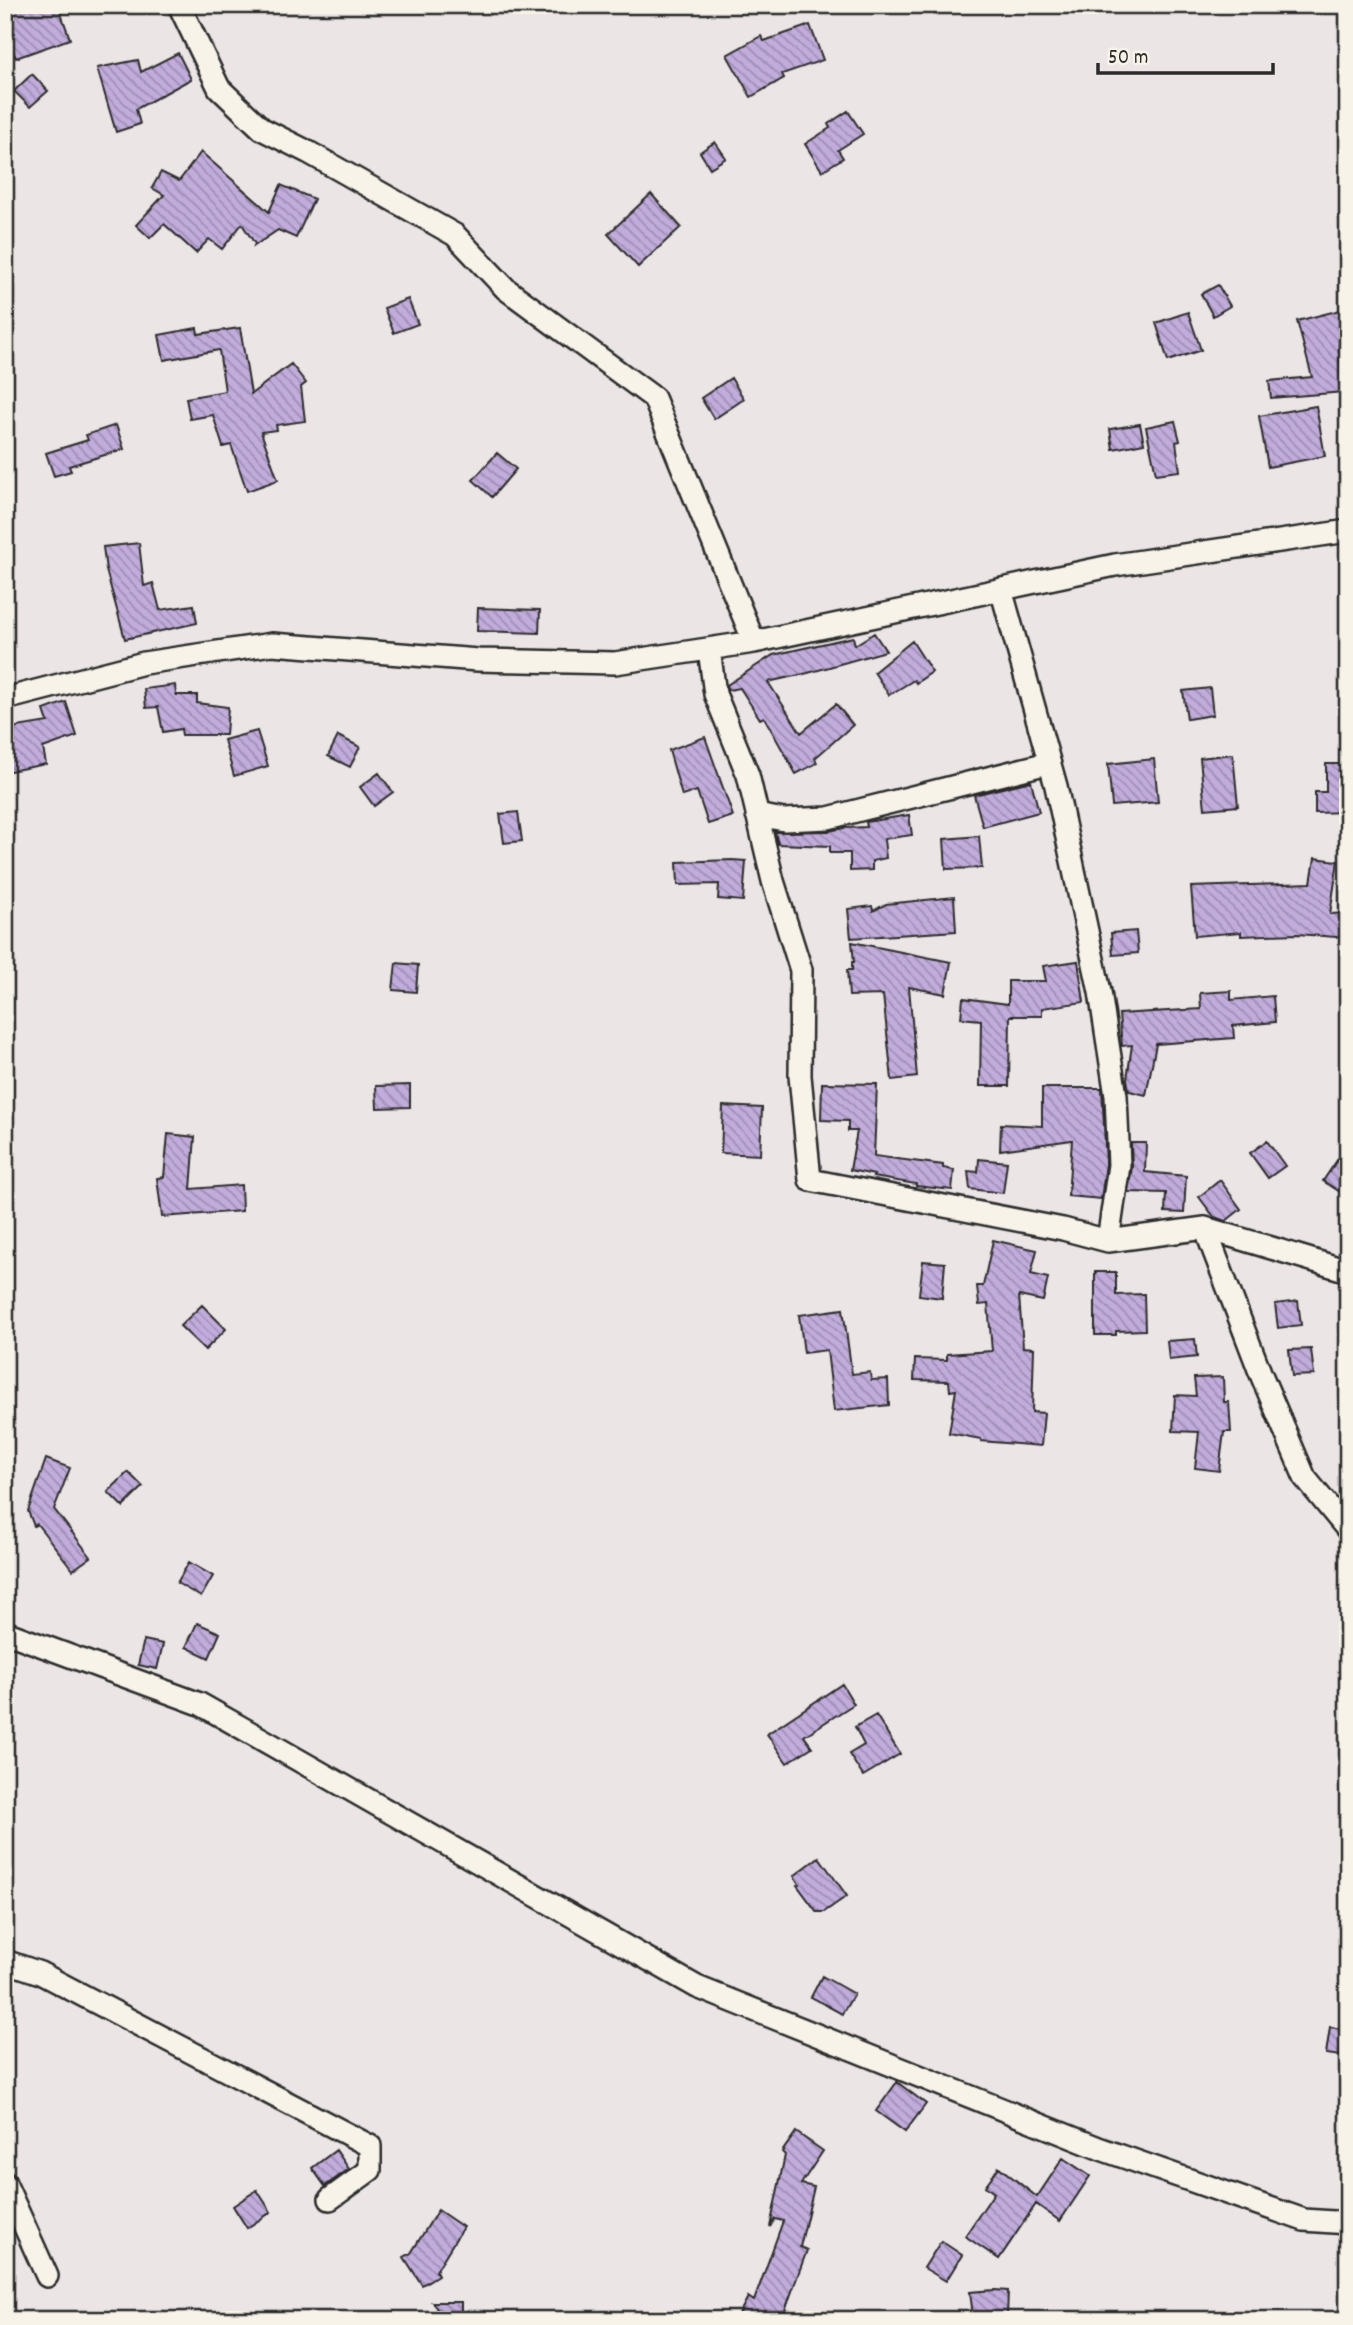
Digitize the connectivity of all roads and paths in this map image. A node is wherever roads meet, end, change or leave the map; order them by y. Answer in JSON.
{"nodes":[{"id":1,"x":179,"y":5,"type":"edge"},
{"id":2,"x":1348,"y":531,"type":"edge"},
{"id":3,"x":1001,"y":589,"type":"junction"},
{"id":4,"x":754,"y":642,"type":"junction"},
{"id":5,"x":709,"y":649,"type":"junction"},
{"id":6,"x":5,"y":699,"type":"edge"},
{"id":7,"x":1048,"y":763,"type":"junction"},
{"id":8,"x":757,"y":815,"type":"junction"},
{"id":9,"x":1205,"y":1228,"type":"junction"},
{"id":10,"x":1108,"y":1241,"type":"junction"},
{"id":11,"x":1348,"y":1271,"type":"edge"},
{"id":12,"x":1348,"y":1530,"type":"edge"},
{"id":13,"x":5,"y":1632,"type":"edge"},
{"id":14,"x":5,"y":1961,"type":"edge"},
{"id":15,"x":5,"y":2183,"type":"edge"},
{"id":16,"x":330,"y":2199,"type":"dead end"},
{"id":17,"x":1348,"y":2223,"type":"edge"},
{"id":18,"x":47,"y":2276,"type":"dead end"}],
"edges":[{"from":1,"to":4,"type":"street"},
{"from":2,"to":3,"type":"street"},
{"from":3,"to":4,"type":"street"},
{"from":3,"to":7,"type":"street"},
{"from":4,"to":5,"type":"street"},
{"from":5,"to":6,"type":"street"},
{"from":5,"to":8,"type":"street"},
{"from":7,"to":8,"type":"street"},
{"from":7,"to":10,"type":"street"},
{"from":8,"to":10,"type":"street"},
{"from":9,"to":10,"type":"street"},
{"from":9,"to":11,"type":"street"},
{"from":9,"to":12,"type":"street"},
{"from":13,"to":17,"type":"street"},
{"from":14,"to":16,"type":"street"},
{"from":15,"to":18,"type":"street"}]}
